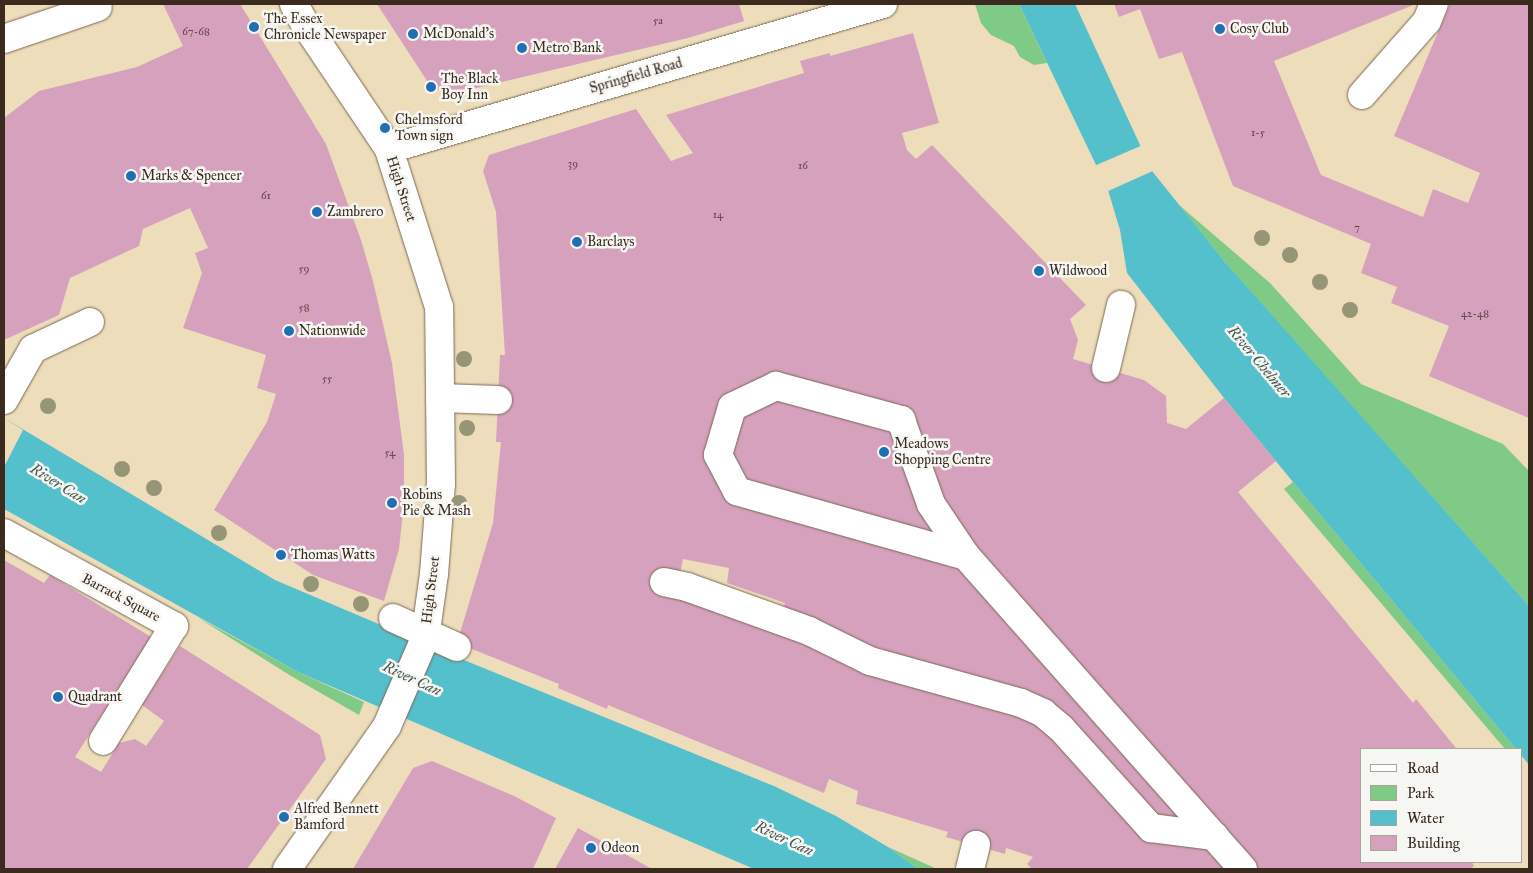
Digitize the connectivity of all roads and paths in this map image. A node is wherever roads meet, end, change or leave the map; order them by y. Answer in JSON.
{"nodes":[{"id":1,"x":294,"y":4,"type":"edge"},
{"id":2,"x":883,"y":4,"type":"edge"},
{"id":3,"x":1434,"y":4,"type":"edge"},
{"id":4,"x":98,"y":7,"type":"dead end"},
{"id":5,"x":4,"y":39,"type":"edge"},
{"id":6,"x":1362,"y":95,"type":"dead end"},
{"id":7,"x":388,"y":149,"type":"junction"},
{"id":8,"x":1121,"y":305,"type":"dead end"},
{"id":9,"x":90,"y":322,"type":"dead end"},
{"id":10,"x":1106,"y":368,"type":"dead end"},
{"id":11,"x":440,"y":398,"type":"junction"},
{"id":12,"x":4,"y":400,"type":"edge"},
{"id":13,"x":498,"y":400,"type":"dead end"},
{"id":14,"x":4,"y":533,"type":"edge"},
{"id":15,"x":966,"y":556,"type":"junction"},
{"id":16,"x":664,"y":582,"type":"dead end"},
{"id":17,"x":393,"y":618,"type":"dead end"},
{"id":18,"x":425,"y":635,"type":"junction"},
{"id":19,"x":456,"y":647,"type":"dead end"},
{"id":20,"x":103,"y":740,"type":"dead end"},
{"id":21,"x":1214,"y":836,"type":"junction"},
{"id":22,"x":287,"y":869,"type":"edge"},
{"id":23,"x":1243,"y":869,"type":"edge"}],
"edges":[{"from":1,"to":7,"type":"street","name":"High Street"},
{"from":2,"to":7,"type":"street","name":"Springfield Road"},
{"from":3,"to":6,"type":"street"},
{"from":4,"to":5,"type":"street"},
{"from":7,"to":11,"type":"street","name":"High Street"},
{"from":8,"to":10,"type":"street"},
{"from":9,"to":12,"type":"street"},
{"from":11,"to":13,"type":"street"},
{"from":11,"to":18,"type":"street","name":"High Street"},
{"from":14,"to":20,"type":"street","name":"Barrack Square"},
{"from":15,"to":15,"type":"street"},
{"from":15,"to":21,"type":"street"},
{"from":16,"to":21,"type":"street"},
{"from":17,"to":18,"type":"street","name":"High Street"},
{"from":18,"to":19,"type":"street","name":"High Street"},
{"from":18,"to":22,"type":"street","name":"High Street"},
{"from":21,"to":23,"type":"street"}]}
